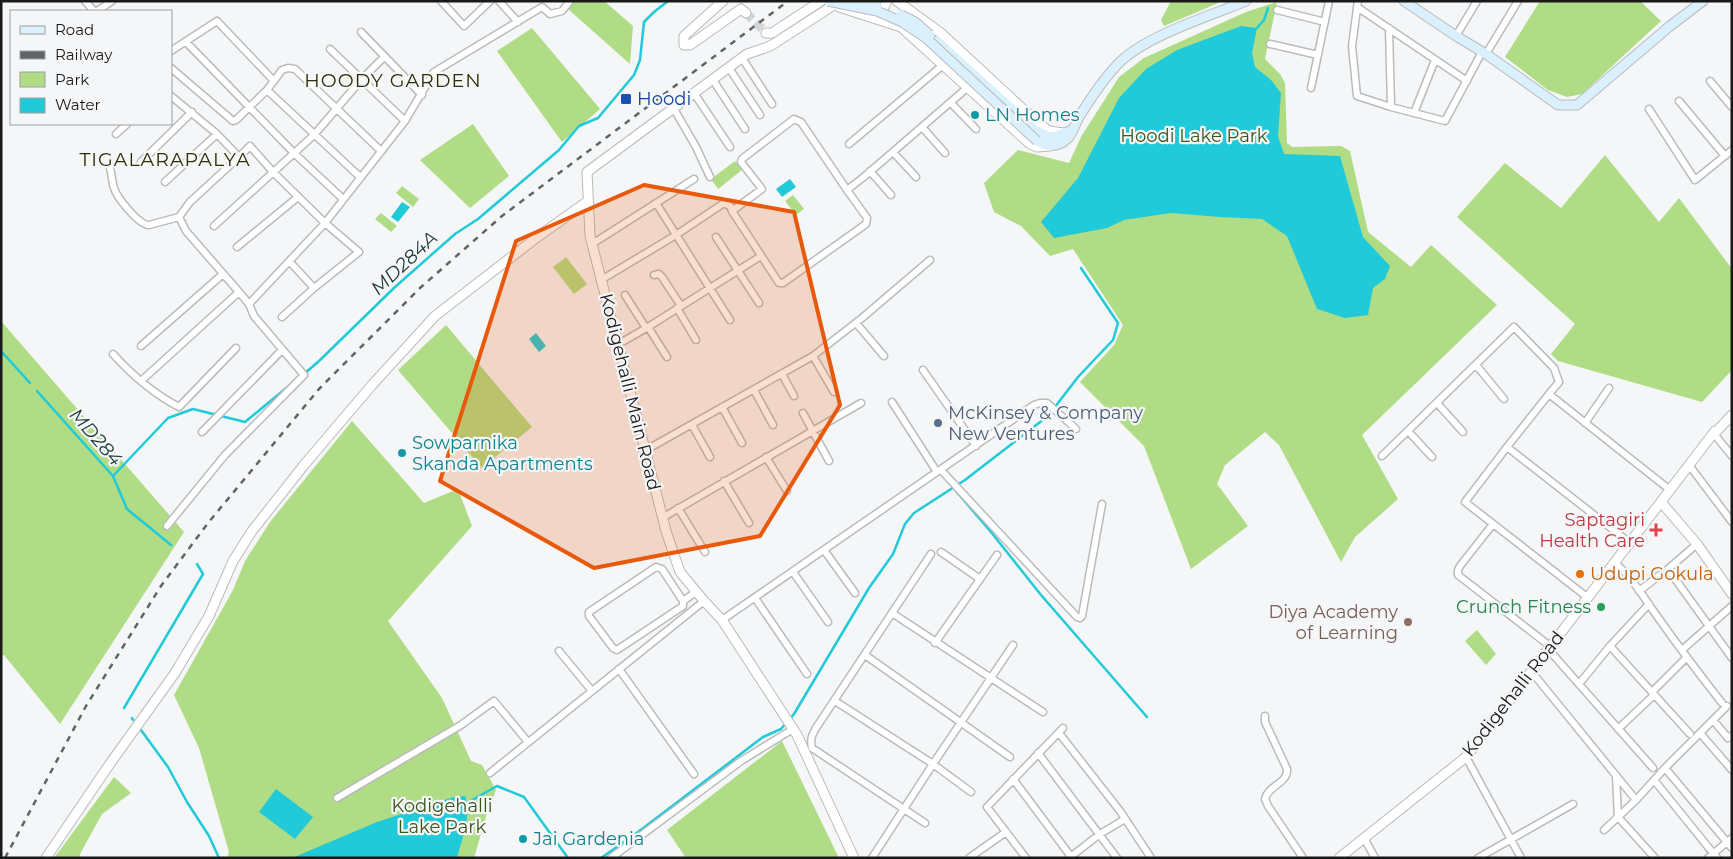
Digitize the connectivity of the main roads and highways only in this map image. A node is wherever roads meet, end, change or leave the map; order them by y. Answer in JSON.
{"nodes":[{"id":1,"x":858,"y":1,"type":"edge"},
{"id":2,"x":1246,"y":1,"type":"edge"},
{"id":3,"x":1404,"y":1,"type":"edge"},
{"id":4,"x":1703,"y":1,"type":"edge"},
{"id":5,"x":833,"y":3,"type":"edge"},
{"id":6,"x":1065,"y":133,"type":"junction"}],
"edges":[{"from":1,"to":6,"type":"main road","bridge":true},
{"from":2,"to":6,"type":"main road"},
{"from":3,"to":4,"type":"main road"},
{"from":5,"to":6,"type":"main road","bridge":true}]}
